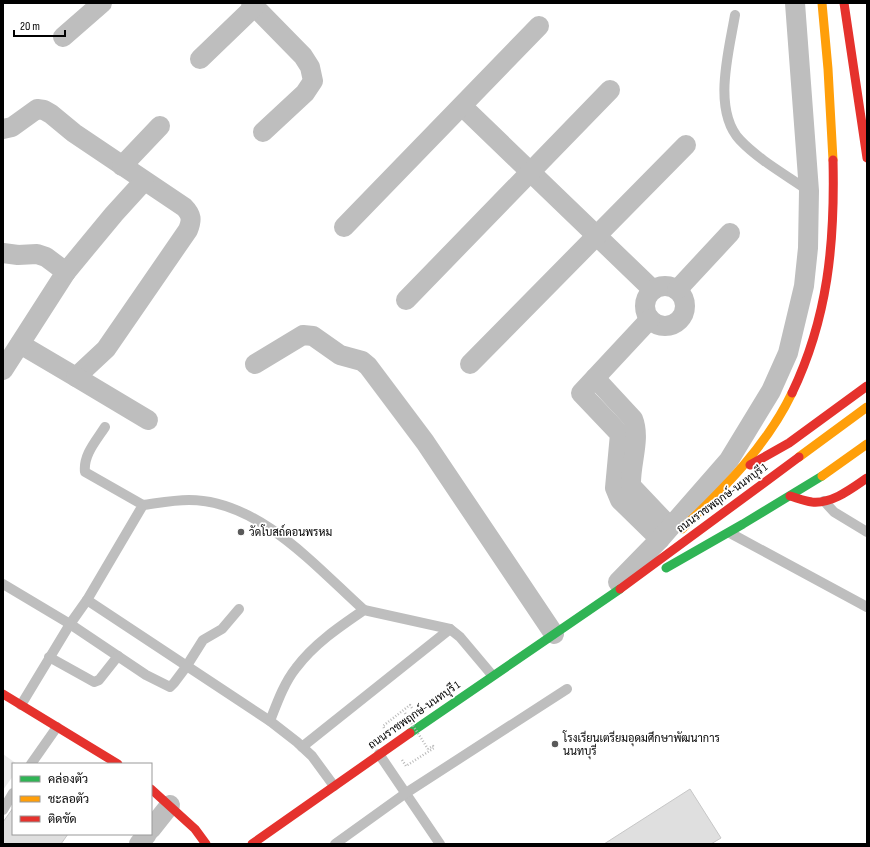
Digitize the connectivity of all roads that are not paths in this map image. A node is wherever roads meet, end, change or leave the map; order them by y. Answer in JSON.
{"nodes":[{"id":1,"x":102,"y":3,"type":"edge"},
{"id":2,"x":795,"y":3,"type":"edge"},
{"id":3,"x":822,"y":3,"type":"edge"},
{"id":4,"x":844,"y":3,"type":"edge"},
{"id":5,"x":253,"y":5,"type":"edge"},
{"id":6,"x":735,"y":15,"type":"dead end"},
{"id":7,"x":539,"y":26,"type":"dead end"},
{"id":8,"x":62,"y":37,"type":"dead end"},
{"id":9,"x":200,"y":59,"type":"dead end"},
{"id":10,"x":610,"y":90,"type":"dead end"},
{"id":11,"x":462,"y":106,"type":"junction"},
{"id":12,"x":160,"y":126,"type":"dead end"},
{"id":13,"x":3,"y":129,"type":"edge"},
{"id":14,"x":263,"y":132,"type":"dead end"},
{"id":15,"x":686,"y":145,"type":"dead end"},
{"id":16,"x":867,"y":158,"type":"edge"},
{"id":17,"x":122,"y":166,"type":"junction"},
{"id":18,"x":530,"y":172,"type":"junction"},
{"id":19,"x":144,"y":181,"type":"junction"},
{"id":20,"x":809,"y":191,"type":"junction"},
{"id":21,"x":344,"y":228,"type":"dead end"},
{"id":22,"x":730,"y":234,"type":"dead end"},
{"id":23,"x":596,"y":236,"type":"junction"},
{"id":24,"x":3,"y":253,"type":"edge"},
{"id":25,"x":66,"y":272,"type":"junction"},
{"id":26,"x":653,"y":290,"type":"junction"},
{"id":27,"x":677,"y":290,"type":"junction"},
{"id":28,"x":406,"y":300,"type":"dead end"},
{"id":29,"x":650,"y":319,"type":"junction"},
{"id":30,"x":20,"y":344,"type":"junction"},
{"id":31,"x":255,"y":364,"type":"dead end"},
{"id":32,"x":470,"y":364,"type":"dead end"},
{"id":33,"x":3,"y":370,"type":"edge"},
{"id":34,"x":76,"y":377,"type":"junction"},
{"id":35,"x":595,"y":378,"type":"junction"},
{"id":36,"x":867,"y":386,"type":"edge"},
{"id":37,"x":867,"y":407,"type":"edge"},
{"id":38,"x":148,"y":420,"type":"dead end"},
{"id":39,"x":105,"y":427,"type":"dead end"},
{"id":40,"x":867,"y":444,"type":"edge"},
{"id":41,"x":867,"y":454,"type":"edge"},
{"id":42,"x":738,"y":472,"type":"junction"},
{"id":43,"x":830,"y":472,"type":"junction"},
{"id":44,"x":867,"y":478,"type":"edge"},
{"id":45,"x":790,"y":496,"type":"junction"},
{"id":46,"x":824,"y":501,"type":"junction"},
{"id":47,"x":144,"y":505,"type":"junction"},
{"id":48,"x":867,"y":532,"type":"edge"},
{"id":49,"x":665,"y":533,"type":"junction"},
{"id":50,"x":730,"y":533,"type":"junction"},
{"id":51,"x":637,"y":575,"type":"junction"},
{"id":52,"x":3,"y":584,"type":"edge"},
{"id":53,"x":87,"y":600,"type":"junction"},
{"id":54,"x":867,"y":607,"type":"edge"},
{"id":55,"x":239,"y":609,"type":"dead end"},
{"id":56,"x":592,"y":609,"type":"junction"},
{"id":57,"x":364,"y":610,"type":"junction"},
{"id":58,"x":70,"y":624,"type":"junction"},
{"id":59,"x":450,"y":629,"type":"junction"},
{"id":60,"x":554,"y":634,"type":"junction"},
{"id":61,"x":118,"y":656,"type":"junction"},
{"id":62,"x":49,"y":657,"type":"junction"},
{"id":63,"x":186,"y":667,"type":"junction"},
{"id":64,"x":492,"y":675,"type":"junction"},
{"id":65,"x":567,"y":689,"type":"dead end"},
{"id":66,"x":3,"y":694,"type":"edge"},
{"id":67,"x":21,"y":705,"type":"junction"},
{"id":68,"x":270,"y":721,"type":"junction"},
{"id":69,"x":57,"y":727,"type":"junction"},
{"id":70,"x":302,"y":747,"type":"junction"},
{"id":71,"x":379,"y":754,"type":"junction"},
{"id":72,"x":32,"y":763,"type":"edge"},
{"id":73,"x":116,"y":763,"type":"edge"},
{"id":74,"x":334,"y":786,"type":"junction"},
{"id":75,"x":152,"y":790,"type":"edge"},
{"id":76,"x":406,"y":793,"type":"junction"},
{"id":77,"x":12,"y":795,"type":"edge"},
{"id":78,"x":170,"y":805,"type":"junction"},
{"id":79,"x":3,"y":810,"type":"edge"},
{"id":80,"x":152,"y":828,"type":"edge"},
{"id":81,"x":146,"y":835,"type":"edge"},
{"id":82,"x":139,"y":844,"type":"edge"},
{"id":83,"x":206,"y":844,"type":"edge"},
{"id":84,"x":252,"y":844,"type":"edge"},
{"id":85,"x":335,"y":844,"type":"edge"},
{"id":86,"x":440,"y":844,"type":"edge"}],
"edges":[{"from":1,"to":8,"type":"street"},
{"from":2,"to":20,"type":"street"},
{"from":3,"to":42,"type":"main road"},
{"from":4,"to":16,"type":"main road"},
{"from":5,"to":9,"type":"street"},
{"from":5,"to":14,"type":"street"},
{"from":6,"to":20,"type":"lane"},
{"from":7,"to":11,"type":"street"},
{"from":10,"to":18,"type":"street"},
{"from":11,"to":18,"type":"street"},
{"from":11,"to":21,"type":"street"},
{"from":12,"to":17,"type":"street"},
{"from":13,"to":17,"type":"street"},
{"from":15,"to":23,"type":"street"},
{"from":17,"to":19,"type":"street"},
{"from":18,"to":23,"type":"street"},
{"from":18,"to":28,"type":"street"},
{"from":19,"to":25,"type":"street"},
{"from":19,"to":34,"type":"street"},
{"from":20,"to":49,"type":"street"},
{"from":22,"to":27,"type":"street"},
{"from":23,"to":26,"type":"street"},
{"from":23,"to":32,"type":"street"},
{"from":24,"to":25,"type":"street"},
{"from":25,"to":30,"type":"street"},
{"from":26,"to":27,"type":"street"},
{"from":26,"to":29,"type":"street"},
{"from":27,"to":29,"type":"street"},
{"from":29,"to":35,"type":"street"},
{"from":30,"to":33,"type":"street"},
{"from":30,"to":34,"type":"street"},
{"from":31,"to":60,"type":"street"},
{"from":34,"to":38,"type":"street"},
{"from":35,"to":49,"type":"street"},
{"from":35,"to":49,"type":"street"},
{"from":36,"to":42,"type":"main road"},
{"from":37,"to":51,"type":"main road","name":"ถนนราชพฤกษ์-นนทบุรี 1"},
{"from":39,"to":47,"type":"lane"},
{"from":40,"to":43,"type":"main road","name":"ถนนราชพฤกษ์-นนทบุรี 1"},
{"from":41,"to":43,"type":"main road"},
{"from":42,"to":51,"type":"main road"},
{"from":43,"to":45,"type":"main road","name":"ถนนราชพฤกษ์-นนทบุรี 1"},
{"from":44,"to":46,"type":"main road"},
{"from":45,"to":46,"type":"main road"},
{"from":45,"to":50,"type":"main road","name":"ถนนราชพฤกษ์-นนทบุรี 1"},
{"from":46,"to":48,"type":"lane"},
{"from":47,"to":53,"type":"lane"},
{"from":47,"to":57,"type":"lane"},
{"from":49,"to":56,"type":"street"},
{"from":50,"to":54,"type":"lane"},
{"from":50,"to":56,"type":"main road","name":"ถนนราชพฤกษ์-นนทบุรี 1"},
{"from":51,"to":56,"type":"main road","name":"ถนนราชพฤกษ์-นนทบุรี 1"},
{"from":52,"to":58,"type":"lane"},
{"from":53,"to":58,"type":"lane"},
{"from":53,"to":63,"type":"lane"},
{"from":55,"to":63,"type":"lane"},
{"from":56,"to":60,"type":"main road","name":"ถนนราชพฤกษ์-นนทบุรี 1"},
{"from":57,"to":59,"type":"lane"},
{"from":57,"to":68,"type":"lane"},
{"from":58,"to":61,"type":"lane"},
{"from":58,"to":62,"type":"lane"},
{"from":59,"to":64,"type":"lane"},
{"from":59,"to":70,"type":"lane"},
{"from":60,"to":64,"type":"main road","name":"ถนนราชพฤกษ์-นนทบุรี 1"},
{"from":61,"to":62,"type":"lane"},
{"from":61,"to":63,"type":"lane"},
{"from":62,"to":67,"type":"lane"},
{"from":63,"to":68,"type":"lane"},
{"from":64,"to":71,"type":"main road","name":"ถนนราชพฤกษ์-นนทบุรี 1"},
{"from":65,"to":76,"type":"lane"},
{"from":66,"to":67,"type":"main road"},
{"from":67,"to":69,"type":"main road"},
{"from":68,"to":70,"type":"lane"},
{"from":69,"to":72,"type":"lane"},
{"from":69,"to":73,"type":"main road"},
{"from":70,"to":74,"type":"lane"},
{"from":71,"to":74,"type":"main road","name":"ถนนราชพฤกษ์-นนทบุรี 1"},
{"from":71,"to":76,"type":"lane"},
{"from":74,"to":84,"type":"main road","name":"ถนนราชพฤกษ์-นนทบุรี 1"},
{"from":75,"to":78,"type":"main road"},
{"from":76,"to":85,"type":"lane"},
{"from":76,"to":86,"type":"lane"},
{"from":77,"to":79,"type":"lane"},
{"from":78,"to":80,"type":"street"},
{"from":78,"to":83,"type":"main road"},
{"from":81,"to":82,"type":"street"}]}
